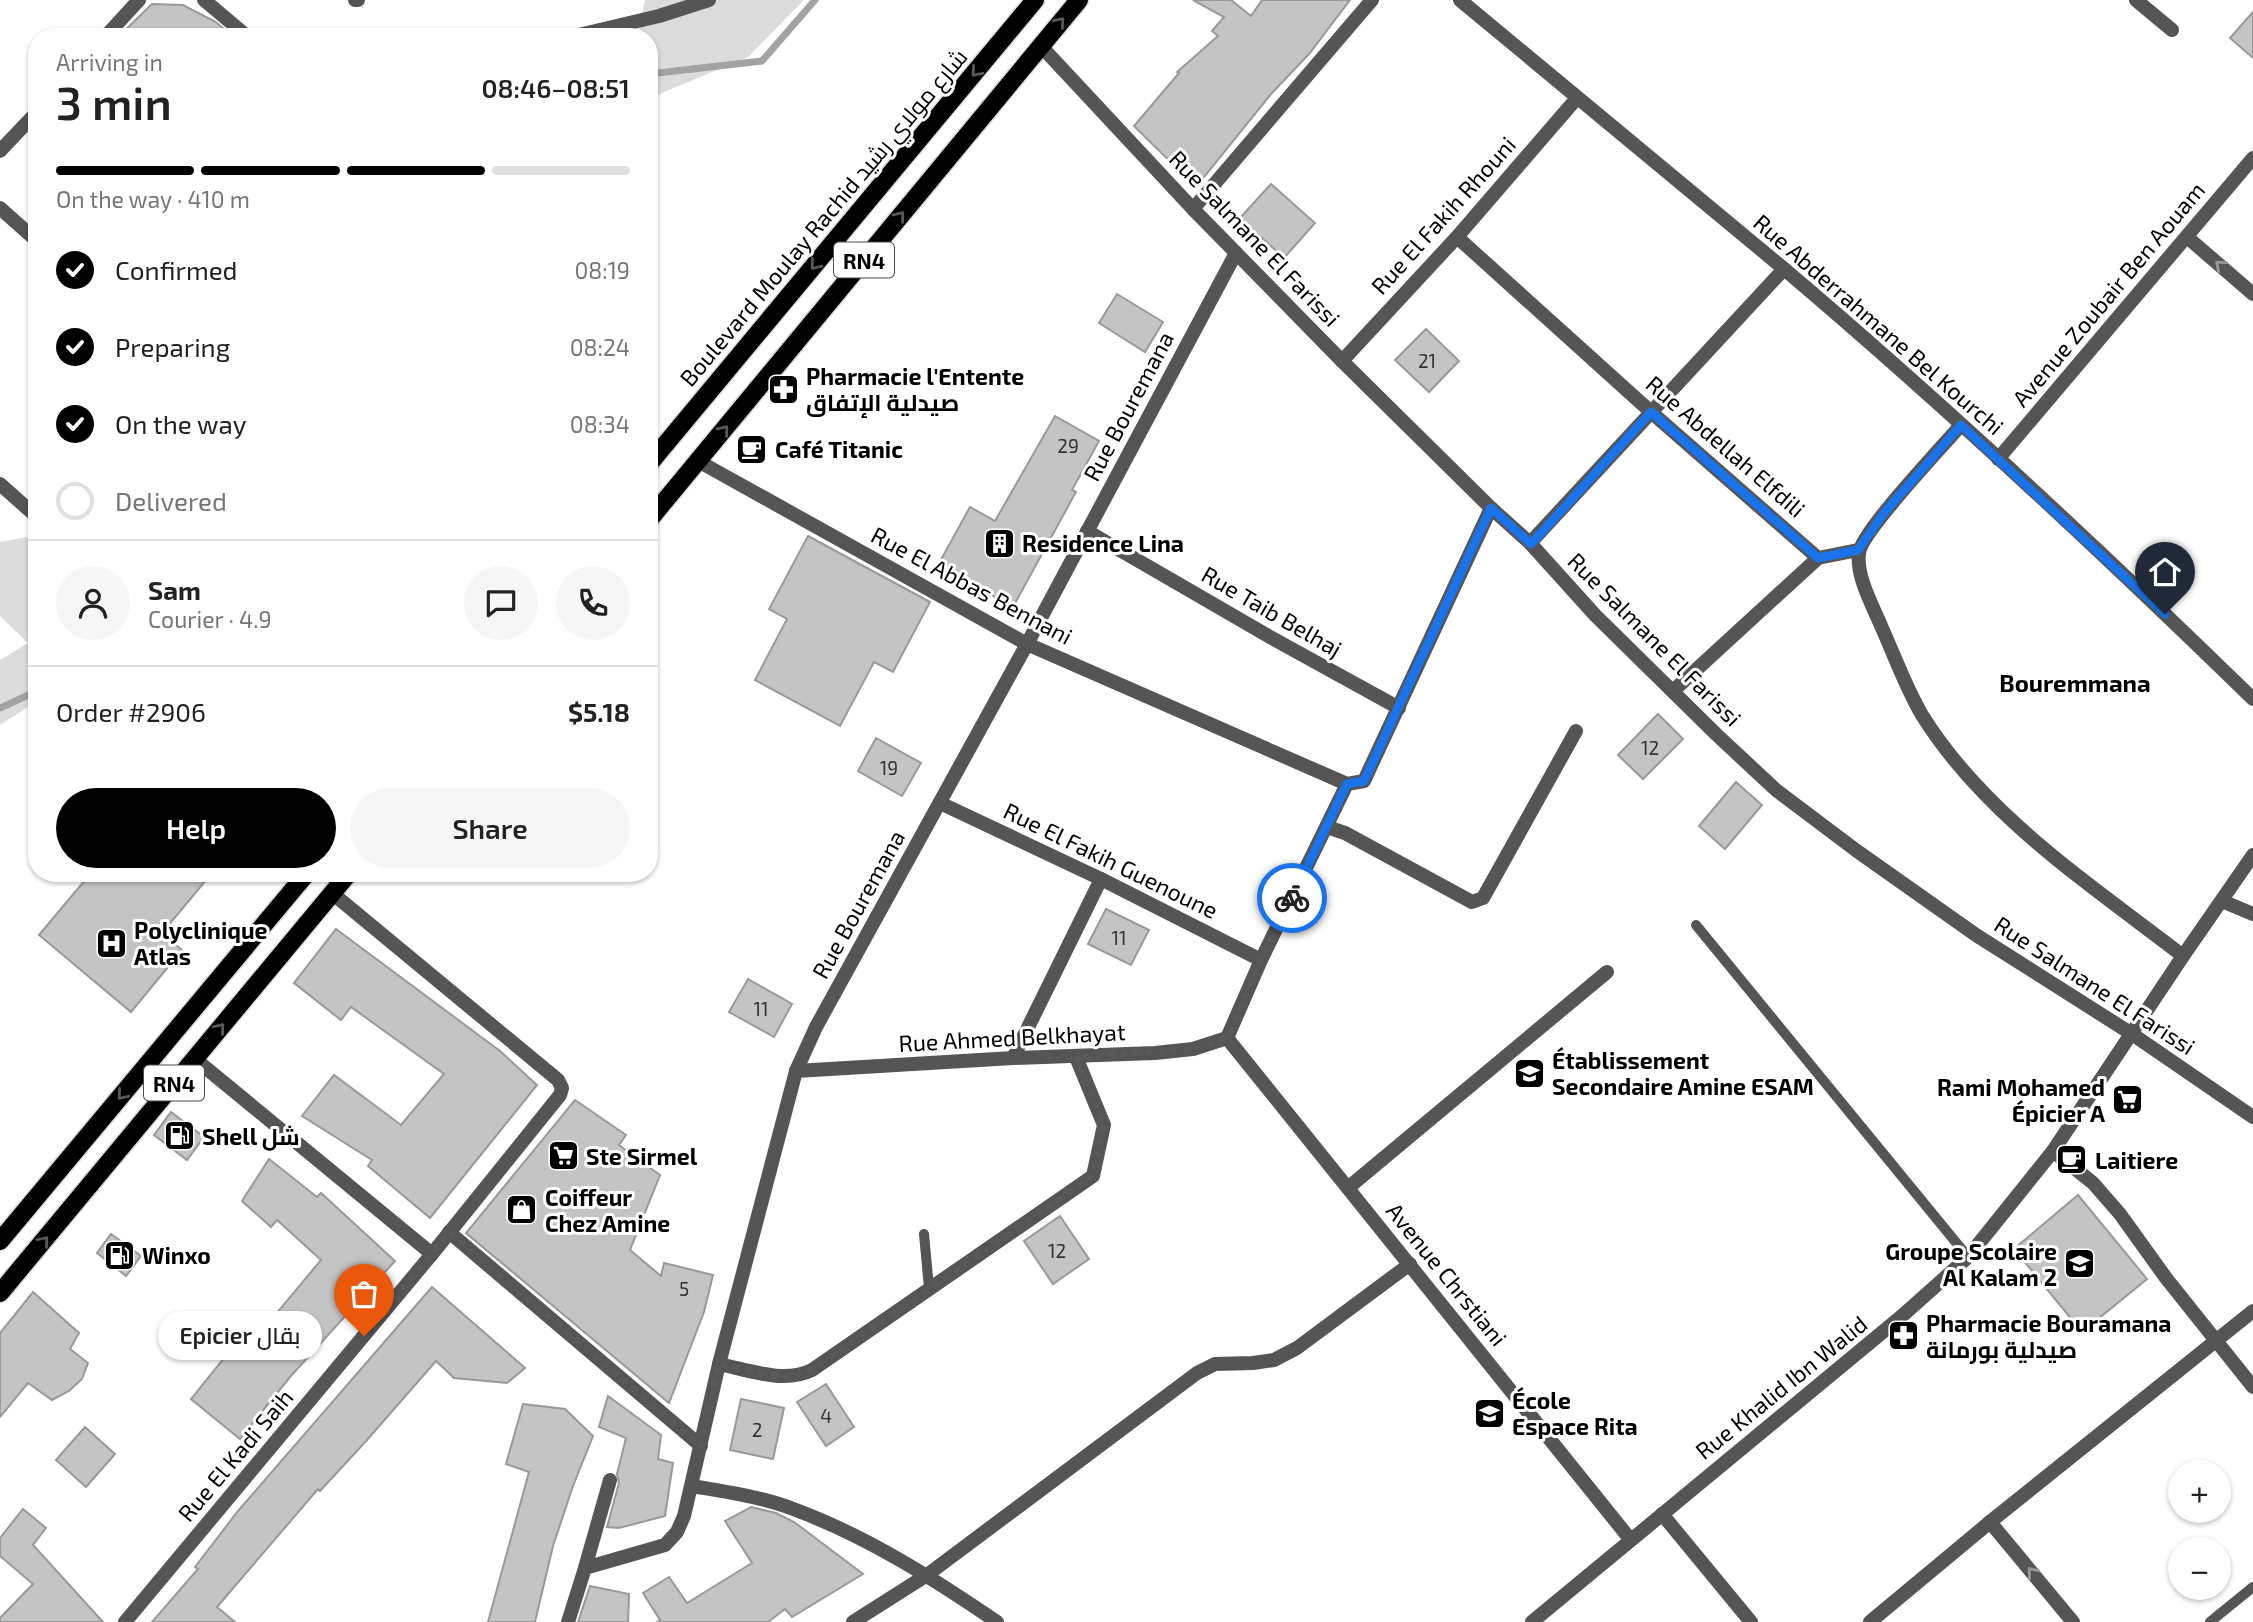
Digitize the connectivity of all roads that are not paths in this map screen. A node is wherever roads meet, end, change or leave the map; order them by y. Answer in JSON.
{"nodes":[{"id":1,"x":139,"y":0,"type":"edge"},
{"id":2,"x":204,"y":0,"type":"edge"},
{"id":3,"x":709,"y":0,"type":"edge"},
{"id":4,"x":1035,"y":0,"type":"edge"},
{"id":5,"x":1079,"y":0,"type":"edge"},
{"id":6,"x":1372,"y":0,"type":"edge"},
{"id":7,"x":1460,"y":0,"type":"edge"},
{"id":8,"x":2136,"y":0,"type":"edge"},
{"id":9,"x":114,"y":28,"type":"edge"},
{"id":10,"x":237,"y":28,"type":"edge"},
{"id":11,"x":609,"y":28,"type":"edge"},
{"id":12,"x":2172,"y":30,"type":"dead end"},
{"id":13,"x":1040,"y":46,"type":"junction"},
{"id":14,"x":1577,"y":98,"type":"junction"},
{"id":15,"x":28,"y":121,"type":"edge"},
{"id":16,"x":0,"y":152,"type":"edge"},
{"id":17,"x":2253,"y":158,"type":"edge"},
{"id":18,"x":0,"y":208,"type":"edge"},
{"id":19,"x":1193,"y":209,"type":"junction"},
{"id":20,"x":28,"y":233,"type":"edge"},
{"id":21,"x":1457,"y":237,"type":"junction"},
{"id":22,"x":2186,"y":237,"type":"junction"},
{"id":23,"x":1236,"y":253,"type":"junction"},
{"id":24,"x":1784,"y":269,"type":"junction"},
{"id":25,"x":2253,"y":294,"type":"edge"},
{"id":26,"x":1342,"y":361,"type":"junction"},
{"id":27,"x":1651,"y":412,"type":"junction"},
{"id":28,"x":1961,"y":425,"type":"junction"},
{"id":29,"x":658,"y":453,"type":"edge"},
{"id":30,"x":1998,"y":459,"type":"junction"},
{"id":31,"x":698,"y":461,"type":"junction"},
{"id":32,"x":0,"y":484,"type":"edge"},
{"id":33,"x":1491,"y":508,"type":"junction"},
{"id":34,"x":28,"y":509,"type":"edge"},
{"id":35,"x":658,"y":509,"type":"edge"},
{"id":36,"x":1087,"y":531,"type":"junction"},
{"id":37,"x":1531,"y":544,"type":"junction"},
{"id":38,"x":1858,"y":550,"type":"junction"},
{"id":39,"x":1818,"y":558,"type":"junction"},
{"id":40,"x":1027,"y":644,"type":"junction"},
{"id":41,"x":1672,"y":691,"type":"junction"},
{"id":42,"x":2253,"y":699,"type":"edge"},
{"id":43,"x":1399,"y":708,"type":"junction"},
{"id":44,"x":1576,"y":731,"type":"dead end"},
{"id":45,"x":1347,"y":784,"type":"junction"},
{"id":46,"x":940,"y":803,"type":"junction"},
{"id":47,"x":1327,"y":827,"type":"junction"},
{"id":48,"x":2253,"y":855,"type":"edge"},
{"id":49,"x":1101,"y":879,"type":"junction"},
{"id":50,"x":299,"y":882,"type":"edge"},
{"id":51,"x":341,"y":882,"type":"edge"},
{"id":52,"x":332,"y":893,"type":"junction"},
{"id":53,"x":2222,"y":901,"type":"junction"},
{"id":54,"x":2253,"y":914,"type":"edge"},
{"id":55,"x":1696,"y":925,"type":"dead end"},
{"id":56,"x":2183,"y":956,"type":"junction"},
{"id":57,"x":1261,"y":960,"type":"junction"},
{"id":58,"x":1607,"y":972,"type":"dead end"},
{"id":59,"x":2132,"y":1034,"type":"junction"},
{"id":60,"x":1227,"y":1038,"type":"junction"},
{"id":61,"x":1076,"y":1057,"type":"junction"},
{"id":62,"x":1013,"y":1058,"type":"junction"},
{"id":63,"x":195,"y":1059,"type":"junction"},
{"id":64,"x":796,"y":1071,"type":"junction"},
{"id":65,"x":2253,"y":1117,"type":"edge"},
{"id":66,"x":2053,"y":1151,"type":"junction"},
{"id":67,"x":1349,"y":1187,"type":"junction"},
{"id":68,"x":449,"y":1232,"type":"junction"},
{"id":69,"x":924,"y":1234,"type":"dead end"},
{"id":70,"x":0,"y":1241,"type":"edge"},
{"id":71,"x":432,"y":1254,"type":"junction"},
{"id":72,"x":1968,"y":1257,"type":"junction"},
{"id":73,"x":1410,"y":1264,"type":"junction"},
{"id":74,"x":929,"y":1288,"type":"junction"},
{"id":75,"x":0,"y":1293,"type":"edge"},
{"id":76,"x":2253,"y":1311,"type":"edge"},
{"id":77,"x":2217,"y":1341,"type":"junction"},
{"id":78,"x":719,"y":1364,"type":"junction"},
{"id":79,"x":2253,"y":1387,"type":"edge"},
{"id":80,"x":701,"y":1446,"type":"junction"},
{"id":81,"x":610,"y":1480,"type":"dead end"},
{"id":82,"x":692,"y":1486,"type":"junction"},
{"id":83,"x":1662,"y":1514,"type":"junction"},
{"id":84,"x":1990,"y":1522,"type":"junction"},
{"id":85,"x":1630,"y":1539,"type":"junction"},
{"id":86,"x":585,"y":1568,"type":"junction"},
{"id":87,"x":927,"y":1575,"type":"junction"},
{"id":88,"x":2253,"y":1587,"type":"edge"},
{"id":89,"x":125,"y":1622,"type":"edge"},
{"id":90,"x":568,"y":1622,"type":"edge"},
{"id":91,"x":853,"y":1622,"type":"edge"},
{"id":92,"x":997,"y":1622,"type":"edge"},
{"id":93,"x":1532,"y":1622,"type":"edge"},
{"id":94,"x":1751,"y":1622,"type":"edge"},
{"id":95,"x":1870,"y":1622,"type":"edge"},
{"id":96,"x":2073,"y":1622,"type":"edge"},
{"id":97,"x":2210,"y":1622,"type":"edge"}],
"edges":[{"from":1,"to":9,"type":"street"},
{"from":2,"to":10,"type":"street"},
{"from":3,"to":11,"type":"street"},
{"from":4,"to":29,"type":"main road","name":"Boulevard Moulay Rachid شارع مولاي رشيد","number":"RN4","one_way":true},
{"from":13,"to":5,"type":"main road","number":"RN4","one_way":true},
{"from":6,"to":19,"type":"street"},
{"from":7,"to":14,"type":"street","name":"Rue Abderrahmane Bel Kourchi"},
{"from":8,"to":12,"type":"street"},
{"from":13,"to":19,"type":"street","name":"Rue Salmane El Farissi"},
{"from":31,"to":13,"type":"main road","number":"RN4","one_way":true},
{"from":14,"to":21,"type":"street","name":"Rue El Fakih Rhouni"},
{"from":14,"to":24,"type":"street","name":"Rue Abderrahmane Bel Kourchi"},
{"from":15,"to":16,"type":"street"},
{"from":17,"to":22,"type":"street","name":"Avenue Zoubair Ben Aouam"},
{"from":18,"to":20,"type":"street"},
{"from":19,"to":23,"type":"street","name":"Rue Salmane El Farissi"},
{"from":21,"to":26,"type":"street","name":"Rue El Fakih Rhouni"},
{"from":21,"to":27,"type":"street","name":"Rue Abdellah Elfdili"},
{"from":25,"to":22,"type":"street","one_way":true},
{"from":22,"to":30,"type":"street","name":"Avenue Zoubair Ben Aouam"},
{"from":23,"to":26,"type":"street","name":"Rue Salmane El Farissi"},
{"from":23,"to":36,"type":"street","name":"Rue Bouremana"},
{"from":24,"to":27,"type":"street"},
{"from":24,"to":28,"type":"street","name":"Rue Abderrahmane Bel Kourchi"},
{"from":26,"to":33,"type":"street","name":"Rue Salmane El Farissi"},
{"from":27,"to":37,"type":"street"},
{"from":27,"to":39,"type":"street","name":"Rue Abdellah Elfdili"},
{"from":28,"to":30,"type":"street","name":"Rue Abderrahmane Bel Kourchi"},
{"from":28,"to":38,"type":"street"},
{"from":30,"to":42,"type":"street","name":"Rue Abderrahmane Bel Kourchi"},
{"from":31,"to":35,"type":"main road","number":"RN4"},
{"from":31,"to":40,"type":"street","name":"Rue El Abbas Bennani"},
{"from":32,"to":34,"type":"street"},
{"from":33,"to":37,"type":"street","name":"Rue Salmane El Farissi"},
{"from":33,"to":43,"type":"street"},
{"from":36,"to":40,"type":"street","name":"Rue Bouremana"},
{"from":36,"to":43,"type":"street","name":"Rue Taib Belhaj"},
{"from":37,"to":41,"type":"street","name":"Rue Salmane El Farissi"},
{"from":38,"to":39,"type":"street"},
{"from":38,"to":56,"type":"street"},
{"from":39,"to":41,"type":"street"},
{"from":40,"to":45,"type":"street","name":"Rue El Abbas Bennani"},
{"from":40,"to":46,"type":"street","name":"Rue Bouremana"},
{"from":41,"to":59,"type":"street","name":"Rue Salmane El Farissi"},
{"from":43,"to":45,"type":"street"},
{"from":44,"to":47,"type":"street"},
{"from":45,"to":47,"type":"street"},
{"from":46,"to":49,"type":"street","name":"Rue El Fakih Guenoune"},
{"from":46,"to":64,"type":"street","name":"Rue Bouremana"},
{"from":47,"to":57,"type":"street"},
{"from":48,"to":53,"type":"street","name":"Rue Khalid Ibn Walid"},
{"from":49,"to":57,"type":"street","name":"Rue El Fakih Guenoune"},
{"from":49,"to":62,"type":"street"},
{"from":50,"to":70,"type":"main road","number":"RN4","one_way":true},
{"from":51,"to":52,"type":"main road","number":"RN4"},
{"from":63,"to":52,"type":"main road","number":"RN4","one_way":true},
{"from":52,"to":68,"type":"street","name":"Rue El Kadi Saih"},
{"from":53,"to":54,"type":"street"},
{"from":53,"to":56,"type":"street","name":"Rue Khalid Ibn Walid"},
{"from":55,"to":72,"type":"lane"},
{"from":56,"to":59,"type":"street","name":"Rue Khalid Ibn Walid"},
{"from":57,"to":60,"type":"street"},
{"from":58,"to":67,"type":"street"},
{"from":59,"to":65,"type":"street","name":"Rue Salmane El Farissi"},
{"from":59,"to":66,"type":"street","name":"Rue Khalid Ibn Walid"},
{"from":60,"to":61,"type":"street","name":"Rue Ahmed Belkhayat"},
{"from":60,"to":67,"type":"street","name":"Avenue Chrstiani"},
{"from":61,"to":62,"type":"street","name":"Rue Ahmed Belkhayat"},
{"from":61,"to":74,"type":"street"},
{"from":62,"to":64,"type":"street","name":"Rue Ahmed Belkhayat"},
{"from":63,"to":71,"type":"street"},
{"from":75,"to":63,"type":"main road","number":"RN4","one_way":true},
{"from":64,"to":78,"type":"street","name":"Rue Bouremana"},
{"from":66,"to":72,"type":"street","name":"Rue Khalid Ibn Walid"},
{"from":66,"to":77,"type":"street"},
{"from":67,"to":73,"type":"street","name":"Avenue Chrstiani"},
{"from":68,"to":71,"type":"street","name":"Rue El Kadi Saih"},
{"from":68,"to":80,"type":"street"},
{"from":69,"to":74,"type":"lane"},
{"from":71,"to":89,"type":"street","name":"Rue El Kadi Saih"},
{"from":72,"to":83,"type":"street","name":"Rue Khalid Ibn Walid"},
{"from":73,"to":85,"type":"street","name":"Avenue Chrstiani"},
{"from":73,"to":87,"type":"street"},
{"from":74,"to":78,"type":"street"},
{"from":76,"to":77,"type":"street"},
{"from":77,"to":79,"type":"street"},
{"from":77,"to":84,"type":"street"},
{"from":78,"to":80,"type":"street","name":"Rue Bouremana"},
{"from":80,"to":82,"type":"street","name":"Rue Bouremana"},
{"from":81,"to":86,"type":"street"},
{"from":82,"to":86,"type":"street","name":"Rue Bouremana"},
{"from":82,"to":87,"type":"street"},
{"from":83,"to":85,"type":"street","name":"Rue Khalid Ibn Walid"},
{"from":83,"to":94,"type":"street"},
{"from":84,"to":95,"type":"street"},
{"from":96,"to":84,"type":"street","one_way":true},
{"from":85,"to":93,"type":"street","name":"Rue Khalid Ibn Walid"},
{"from":86,"to":90,"type":"street"},
{"from":87,"to":91,"type":"street"},
{"from":87,"to":92,"type":"street"},
{"from":88,"to":97,"type":"lane"}]}
